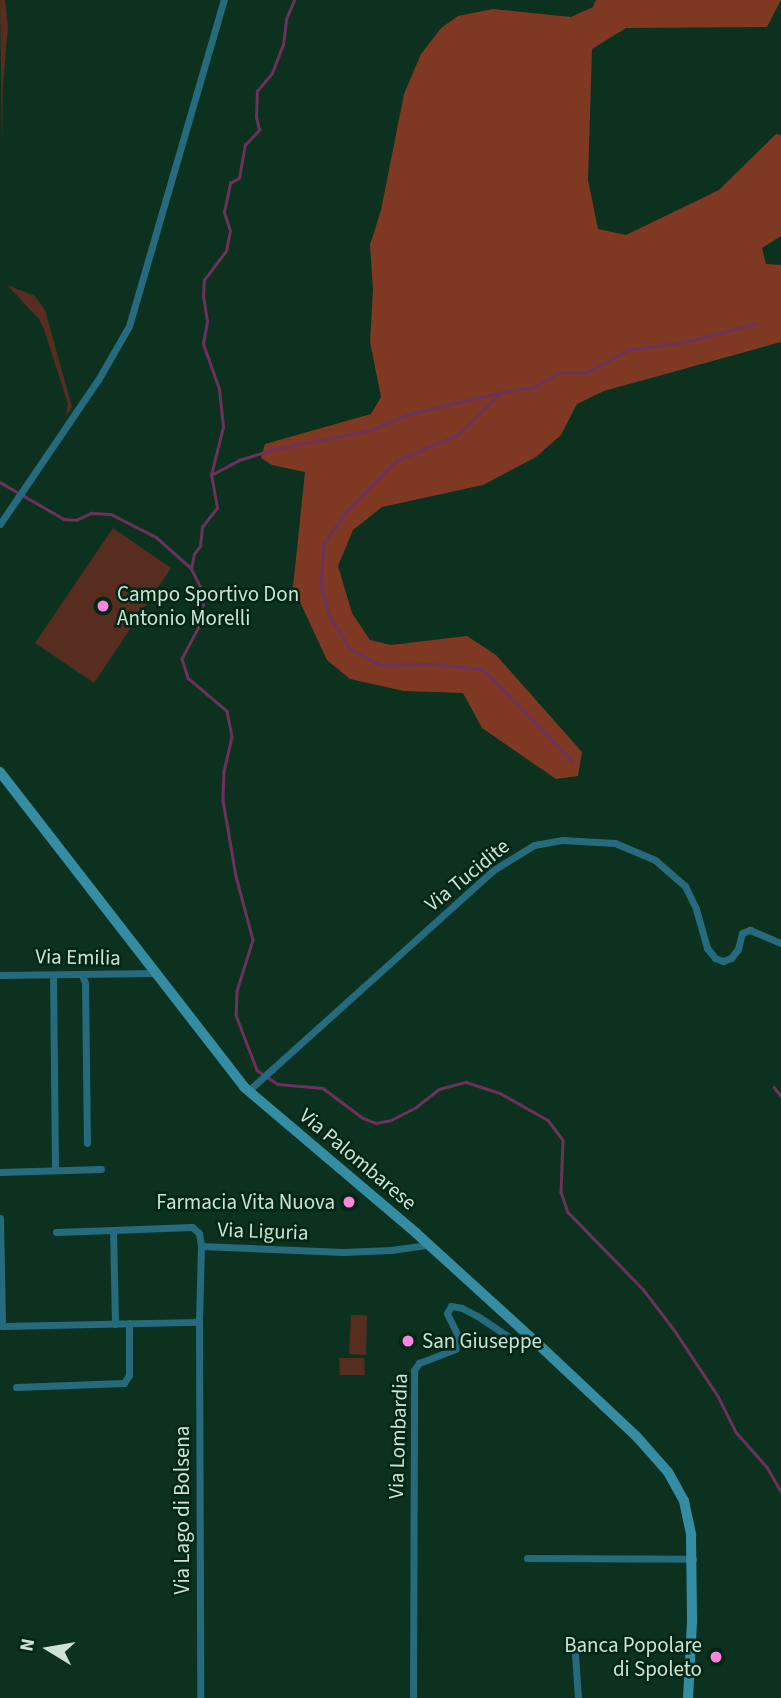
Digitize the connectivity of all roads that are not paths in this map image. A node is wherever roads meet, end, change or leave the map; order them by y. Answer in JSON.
{"nodes":[{"id":1,"x":224,"y":0,"type":"edge"},
{"id":2,"x":0,"y":524,"type":"edge"},
{"id":3,"x":0,"y":772,"type":"edge"},
{"id":4,"x":781,"y":943,"type":"edge"},
{"id":5,"x":155,"y":973,"type":"junction"},
{"id":6,"x":0,"y":975,"type":"edge"},
{"id":7,"x":53,"y":975,"type":"junction"},
{"id":8,"x":82,"y":975,"type":"junction"},
{"id":9,"x":248,"y":1091,"type":"junction"},
{"id":10,"x":87,"y":1143,"type":"dead end"},
{"id":11,"x":101,"y":1169,"type":"dead end"},
{"id":12,"x":55,"y":1170,"type":"junction"},
{"id":13,"x":0,"y":1172,"type":"edge"},
{"id":14,"x":0,"y":1218,"type":"edge"},
{"id":15,"x":113,"y":1230,"type":"junction"},
{"id":16,"x":56,"y":1232,"type":"dead end"},
{"id":17,"x":428,"y":1245,"type":"junction"},
{"id":18,"x":201,"y":1246,"type":"junction"},
{"id":19,"x":199,"y":1322,"type":"junction"},
{"id":20,"x":114,"y":1324,"type":"junction"},
{"id":21,"x":129,"y":1324,"type":"junction"},
{"id":22,"x":539,"y":1345,"type":"junction"},
{"id":23,"x":16,"y":1387,"type":"dead end"},
{"id":24,"x":527,"y":1558,"type":"dead end"},
{"id":25,"x":693,"y":1559,"type":"junction"},
{"id":26,"x":575,"y":1654,"type":"dead end"},
{"id":27,"x":200,"y":1698,"type":"edge"},
{"id":28,"x":413,"y":1698,"type":"edge"},
{"id":29,"x":578,"y":1698,"type":"edge"},
{"id":30,"x":688,"y":1698,"type":"edge"}],
"edges":[{"from":1,"to":2,"type":"street"},
{"from":3,"to":5,"type":"main road","name":"Via Palombarese"},
{"from":4,"to":9,"type":"street","name":"Via Tucidite"},
{"from":5,"to":8,"type":"street","name":"Via Emilia"},
{"from":5,"to":9,"type":"main road","name":"Via Palombarese"},
{"from":6,"to":7,"type":"street","name":"Via Emilia"},
{"from":7,"to":8,"type":"street","name":"Via Emilia"},
{"from":7,"to":12,"type":"street"},
{"from":8,"to":10,"type":"street"},
{"from":9,"to":17,"type":"main road","name":"Via Palombarese"},
{"from":11,"to":12,"type":"street"},
{"from":12,"to":13,"type":"street"},
{"from":14,"to":20,"type":"street"},
{"from":15,"to":16,"type":"street"},
{"from":15,"to":18,"type":"street"},
{"from":15,"to":20,"type":"street"},
{"from":17,"to":18,"type":"street","name":"Via Liguria"},
{"from":17,"to":22,"type":"main road","name":"Via Palombarese"},
{"from":18,"to":19,"type":"street","name":"Via Liguria"},
{"from":19,"to":21,"type":"street"},
{"from":19,"to":27,"type":"street","name":"Via Lago di Bolsena"},
{"from":20,"to":21,"type":"street"},
{"from":21,"to":23,"type":"street"},
{"from":22,"to":25,"type":"main road","name":"Via Palombarese"},
{"from":22,"to":28,"type":"street","name":"Via Lombardia"},
{"from":24,"to":25,"type":"street"},
{"from":25,"to":30,"type":"main road","name":"Via Palombarese"},
{"from":26,"to":29,"type":"street"}]}
